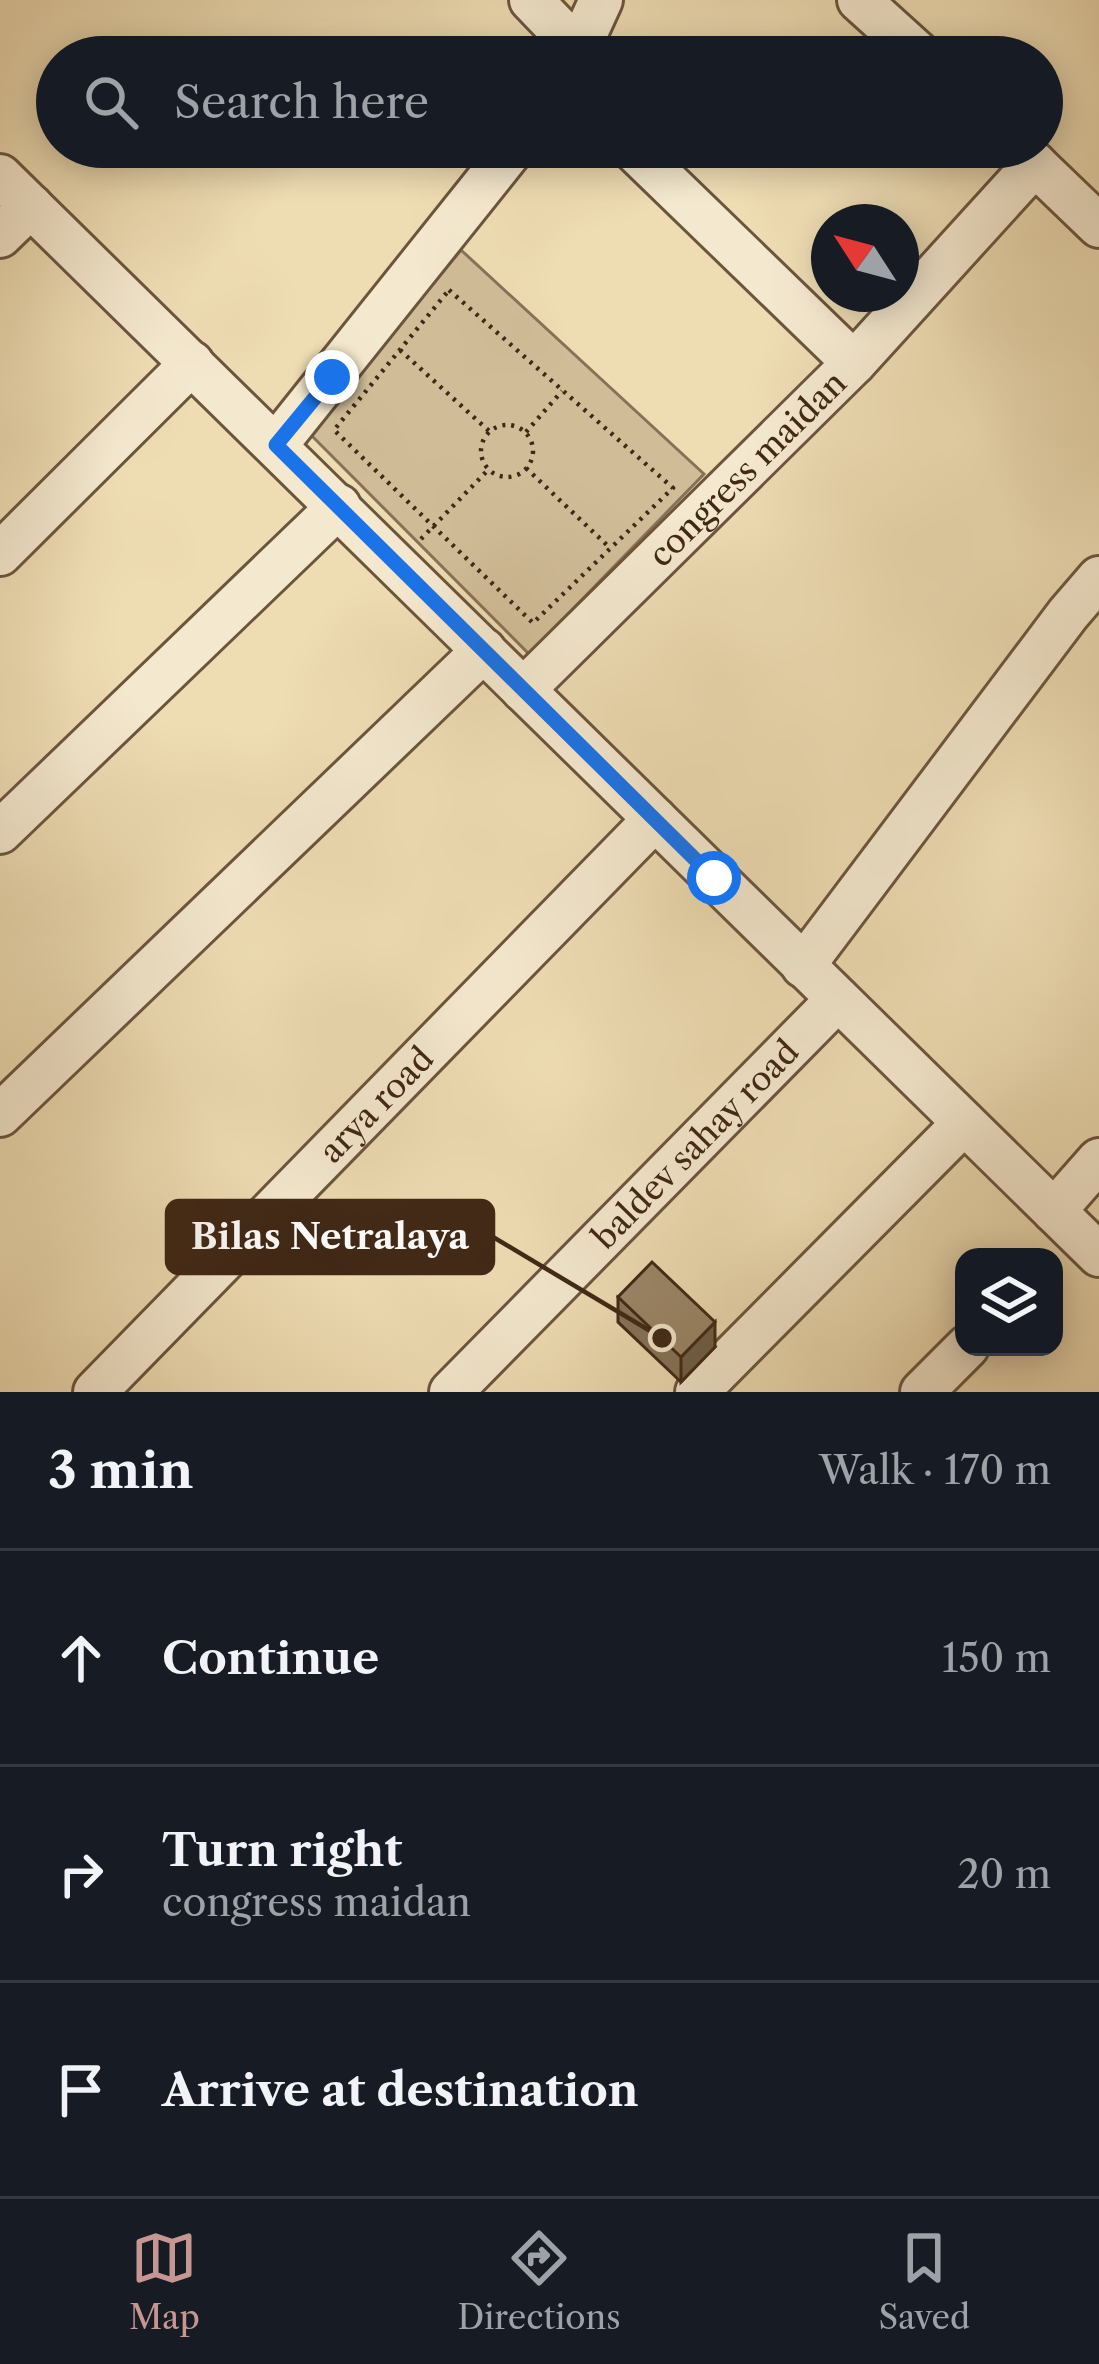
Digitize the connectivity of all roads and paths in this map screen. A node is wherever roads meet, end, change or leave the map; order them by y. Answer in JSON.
{"nodes":[{"id":1,"x":531,"y":0,"type":"edge"},
{"id":2,"x":601,"y":0,"type":"edge"},
{"id":3,"x":859,"y":0,"type":"edge"},
{"id":4,"x":562,"y":36,"type":"edge"},
{"id":5,"x":584,"y":36,"type":"edge"},
{"id":6,"x":899,"y":36,"type":"edge"},
{"id":7,"x":497,"y":168,"type":"edge"},
{"id":8,"x":653,"y":168,"type":"edge"},
{"id":9,"x":1015,"y":168,"type":"edge"},
{"id":10,"x":1039,"y":168,"type":"edge"},
{"id":11,"x":0,"y":176,"type":"edge"},
{"id":12,"x":31,"y":206,"type":"junction"},
{"id":13,"x":1099,"y":226,"type":"edge"},
{"id":14,"x":0,"y":236,"type":"edge"},
{"id":15,"x":400,"y":350,"type":"junction"},
{"id":16,"x":192,"y":363,"type":"junction"},
{"id":17,"x":854,"y":363,"type":"junction"},
{"id":18,"x":562,"y":391,"type":"junction"},
{"id":19,"x":489,"y":431,"type":"junction"},
{"id":20,"x":526,"y":432,"type":"junction"},
{"id":21,"x":276,"y":445,"type":"junction"},
{"id":22,"x":526,"y":468,"type":"junction"},
{"id":23,"x":488,"y":470,"type":"junction"},
{"id":24,"x":339,"y":506,"type":"junction"},
{"id":25,"x":434,"y":526,"type":"junction"},
{"id":26,"x":611,"y":548,"type":"junction"},
{"id":27,"x":0,"y":554,"type":"edge"},
{"id":28,"x":396,"y":562,"type":"junction"},
{"id":29,"x":1099,"y":578,"type":"edge"},
{"id":30,"x":484,"y":650,"type":"junction"},
{"id":31,"x":523,"y":690,"type":"junction"},
{"id":32,"x":655,"y":819,"type":"junction"},
{"id":33,"x":0,"y":832,"type":"edge"},
{"id":34,"x":803,"y":966,"type":"junction"},
{"id":35,"x":838,"y":999,"type":"junction"},
{"id":36,"x":0,"y":1115,"type":"edge"},
{"id":37,"x":964,"y":1123,"type":"junction"},
{"id":38,"x":1099,"y":1160,"type":"edge"},
{"id":39,"x":1071,"y":1240,"type":"edge"},
{"id":40,"x":958,"y":1356,"type":"edge"},
{"id":41,"x":95,"y":1392,"type":"edge"},
{"id":42,"x":451,"y":1392,"type":"edge"},
{"id":43,"x":698,"y":1392,"type":"edge"},
{"id":44,"x":922,"y":1392,"type":"edge"}],
"edges":[{"from":1,"to":4,"type":"street"},
{"from":2,"to":5,"type":"street"},
{"from":3,"to":6,"type":"street"},
{"from":7,"to":21,"type":"street"},
{"from":8,"to":17,"type":"street","name":"congress maidan"},
{"from":9,"to":17,"type":"street"},
{"from":10,"to":13,"type":"street"},
{"from":11,"to":12,"type":"street"},
{"from":12,"to":14,"type":"street"},
{"from":12,"to":16,"type":"street"},
{"from":15,"to":18,"type":"path"},
{"from":15,"to":19,"type":"path"},
{"from":15,"to":25,"type":"path"},
{"from":16,"to":21,"type":"street"},
{"from":16,"to":27,"type":"street"},
{"from":17,"to":31,"type":"street","name":"congress maidan"},
{"from":18,"to":20,"type":"path"},
{"from":18,"to":26,"type":"path"},
{"from":19,"to":20,"type":"path"},
{"from":19,"to":23,"type":"path"},
{"from":20,"to":22,"type":"path"},
{"from":21,"to":24,"type":"street"},
{"from":22,"to":23,"type":"path"},
{"from":22,"to":26,"type":"path"},
{"from":23,"to":25,"type":"path"},
{"from":24,"to":28,"type":"street"},
{"from":24,"to":33,"type":"street"},
{"from":25,"to":26,"type":"path"},
{"from":25,"to":28,"type":"path"},
{"from":28,"to":30,"type":"street"},
{"from":29,"to":34,"type":"street"},
{"from":30,"to":31,"type":"street"},
{"from":30,"to":36,"type":"street"},
{"from":31,"to":32,"type":"street"},
{"from":32,"to":34,"type":"street"},
{"from":32,"to":41,"type":"street","name":"arya road"},
{"from":34,"to":35,"type":"street"},
{"from":35,"to":37,"type":"street"},
{"from":35,"to":42,"type":"street","name":"baldev sahay road"},
{"from":37,"to":39,"type":"street"},
{"from":37,"to":43,"type":"street"},
{"from":38,"to":39,"type":"street"},
{"from":40,"to":44,"type":"street"}]}
